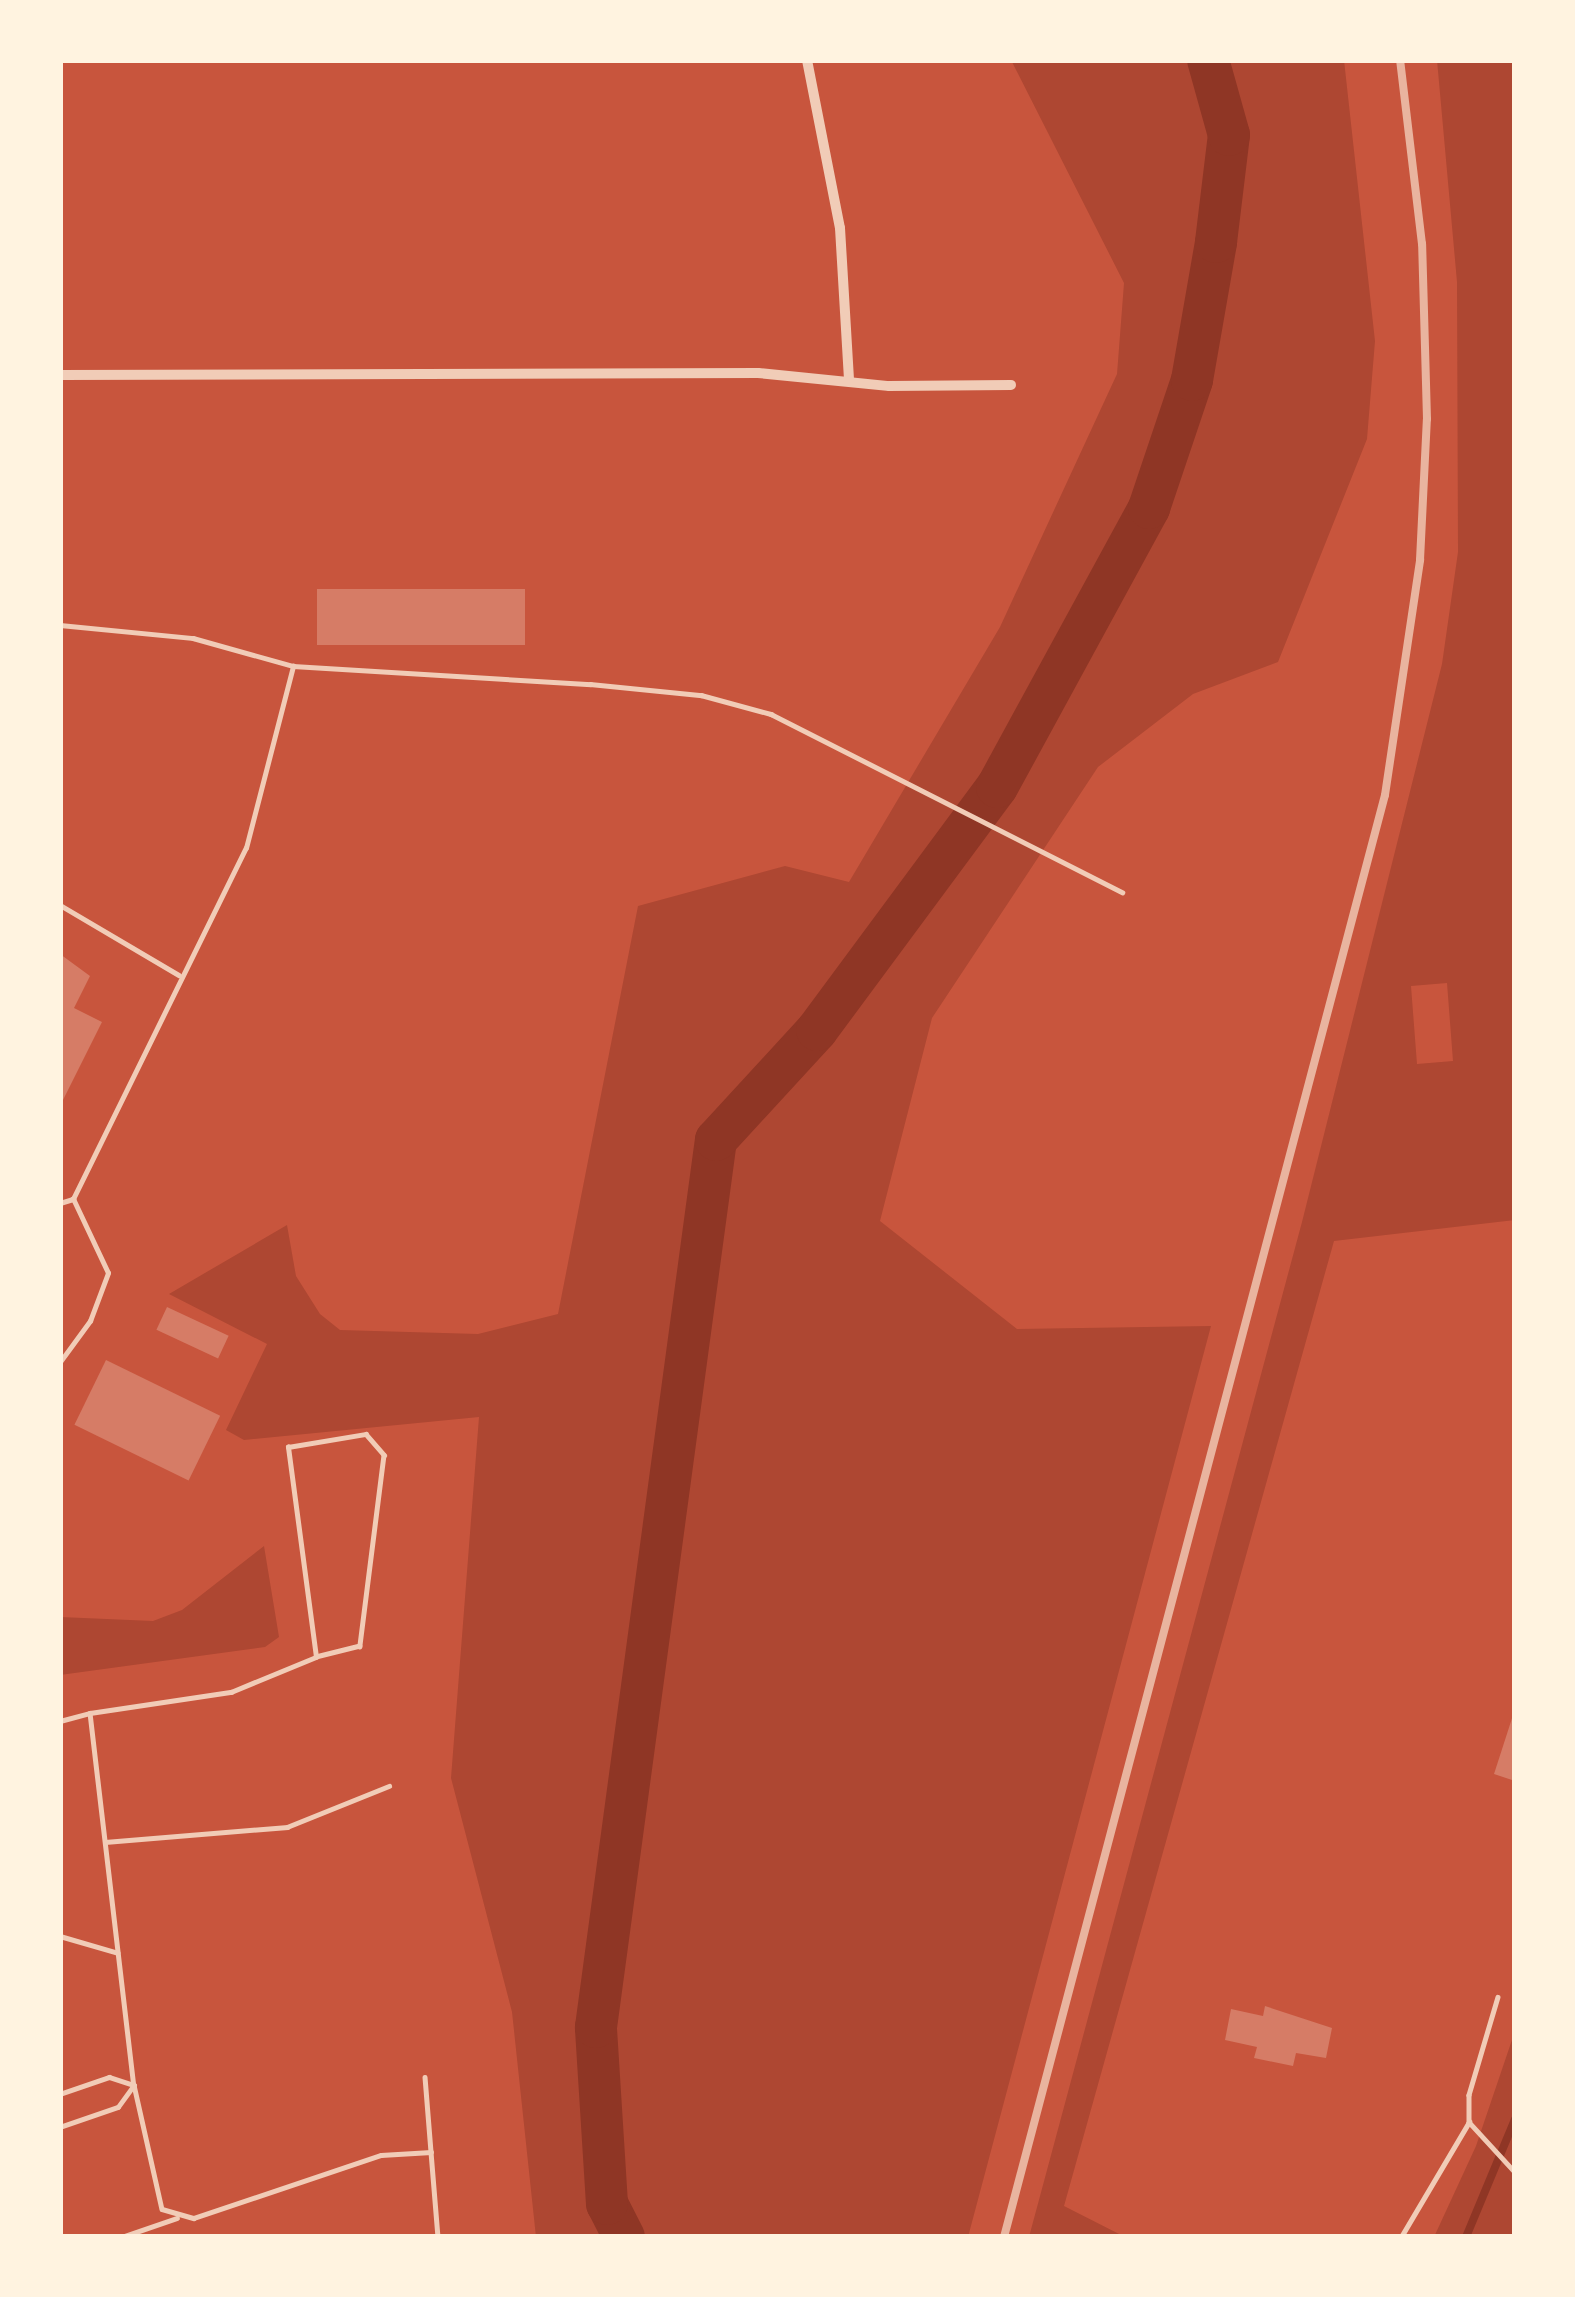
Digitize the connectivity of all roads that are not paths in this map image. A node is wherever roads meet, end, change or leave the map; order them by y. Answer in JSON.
{"nodes":[{"id":1,"x":807,"y":60,"type":"edge"},
{"id":2,"x":60,"y":375,"type":"edge"},
{"id":3,"x":849,"y":380,"type":"junction"},
{"id":4,"x":1011,"y":385,"type":"dead end"},
{"id":5,"x":60,"y":625,"type":"edge"},
{"id":6,"x":292,"y":666,"type":"junction"},
{"id":7,"x":1122,"y":892,"type":"dead end"},
{"id":8,"x":60,"y":905,"type":"edge"},
{"id":9,"x":180,"y":976,"type":"junction"},
{"id":10,"x":73,"y":1199,"type":"junction"},
{"id":11,"x":60,"y":1203,"type":"edge"},
{"id":12,"x":60,"y":1363,"type":"edge"},
{"id":13,"x":316,"y":1658,"type":"junction"},
{"id":14,"x":90,"y":1713,"type":"junction"},
{"id":15,"x":60,"y":1721,"type":"edge"},
{"id":16,"x":389,"y":1786,"type":"dead end"},
{"id":17,"x":105,"y":1842,"type":"junction"},
{"id":18,"x":60,"y":1936,"type":"edge"},
{"id":19,"x":118,"y":1953,"type":"junction"},
{"id":20,"x":1498,"y":1997,"type":"dead end"},
{"id":21,"x":425,"y":2077,"type":"dead end"},
{"id":22,"x":134,"y":2085,"type":"junction"},
{"id":23,"x":60,"y":2094,"type":"edge"},
{"id":24,"x":1469,"y":2122,"type":"junction"},
{"id":25,"x":60,"y":2127,"type":"edge"},
{"id":26,"x":431,"y":2152,"type":"junction"},
{"id":27,"x":1515,"y":2172,"type":"edge"},
{"id":28,"x":177,"y":2218,"type":"junction"},
{"id":29,"x":122,"y":2237,"type":"edge"},
{"id":30,"x":438,"y":2237,"type":"edge"},
{"id":31,"x":1401,"y":2237,"type":"edge"}],
"edges":[{"from":1,"to":3,"type":"street"},
{"from":2,"to":3,"type":"street"},
{"from":3,"to":4,"type":"street"},
{"from":5,"to":6,"type":"lane"},
{"from":6,"to":7,"type":"lane"},
{"from":6,"to":9,"type":"lane"},
{"from":8,"to":9,"type":"lane"},
{"from":9,"to":10,"type":"lane"},
{"from":10,"to":11,"type":"lane"},
{"from":10,"to":12,"type":"lane"},
{"from":13,"to":13,"type":"lane"},
{"from":13,"to":14,"type":"lane"},
{"from":14,"to":15,"type":"lane"},
{"from":14,"to":17,"type":"lane"},
{"from":16,"to":17,"type":"lane"},
{"from":17,"to":19,"type":"lane"},
{"from":18,"to":19,"type":"lane"},
{"from":19,"to":22,"type":"lane"},
{"from":20,"to":24,"type":"lane"},
{"from":21,"to":26,"type":"lane"},
{"from":22,"to":23,"type":"lane"},
{"from":22,"to":25,"type":"lane"},
{"from":22,"to":28,"type":"lane"},
{"from":24,"to":27,"type":"lane"},
{"from":24,"to":31,"type":"lane"},
{"from":26,"to":28,"type":"lane"},
{"from":26,"to":30,"type":"lane"},
{"from":28,"to":29,"type":"lane"}]}
